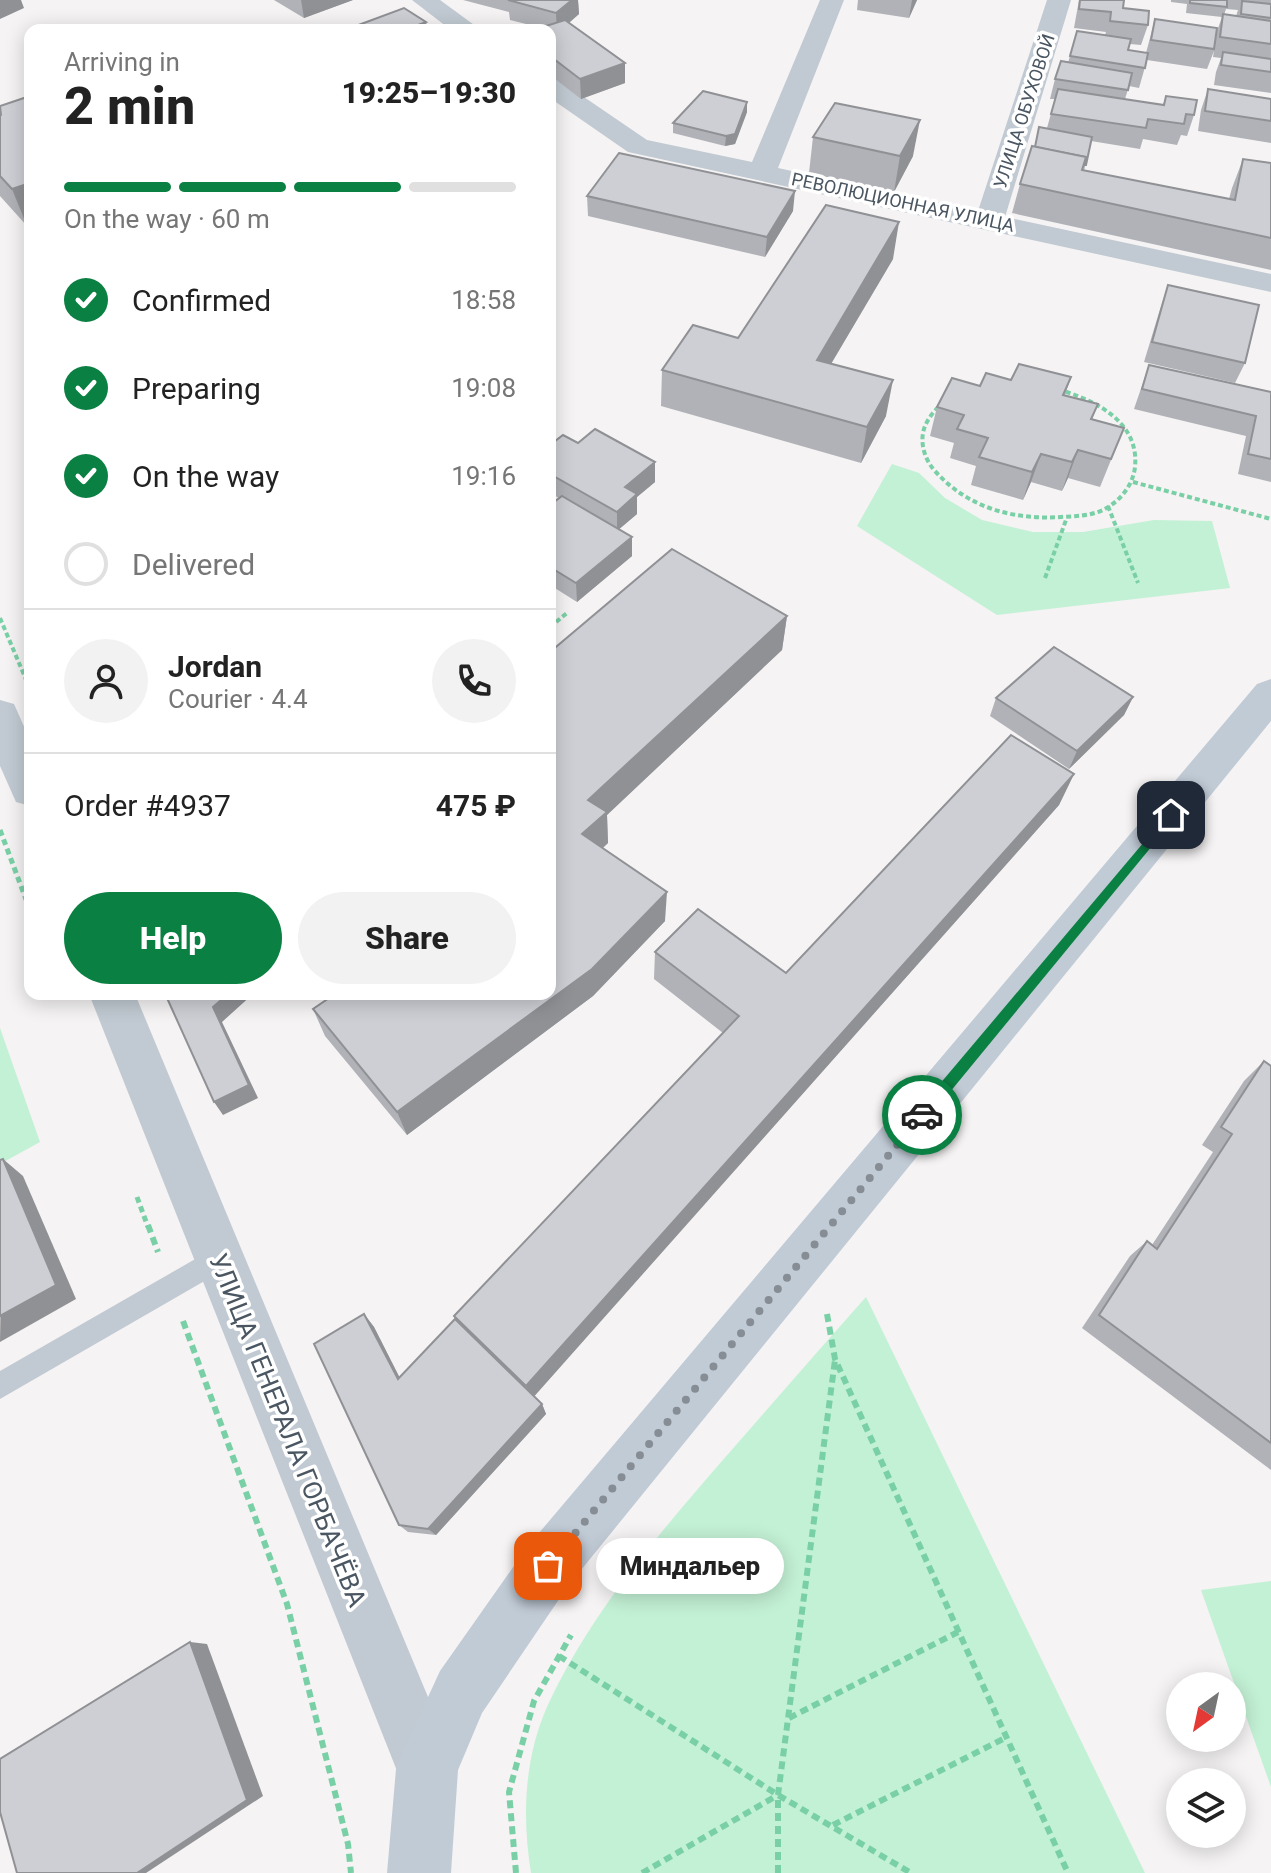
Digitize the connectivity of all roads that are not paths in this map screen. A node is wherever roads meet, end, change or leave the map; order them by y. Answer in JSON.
{"nodes":[{"id":1,"x":424,"y":0,"type":"edge"},
{"id":2,"x":442,"y":0,"type":"edge"},
{"id":3,"x":832,"y":0,"type":"edge"},
{"id":4,"x":1059,"y":0,"type":"edge"},
{"id":5,"x":461,"y":24,"type":"edge"},
{"id":6,"x":470,"y":24,"type":"edge"},
{"id":7,"x":556,"y":90,"type":"edge"},
{"id":8,"x":762,"y":172,"type":"junction"},
{"id":9,"x":989,"y":221,"type":"junction"},
{"id":10,"x":1271,"y":283,"type":"edge"},
{"id":11,"x":1271,"y":694,"type":"edge"},
{"id":12,"x":0,"y":715,"type":"edge"},
{"id":13,"x":24,"y":775,"type":"edge"},
{"id":14,"x":114,"y":1000,"type":"edge"},
{"id":15,"x":218,"y":1259,"type":"junction"},
{"id":16,"x":0,"y":1386,"type":"edge"},
{"id":17,"x":427,"y":1769,"type":"junction"},
{"id":18,"x":419,"y":1873,"type":"edge"}],
"edges":[{"from":1,"to":5,"type":"street"},
{"from":2,"to":6,"type":"street"},
{"from":3,"to":8,"type":"street"},
{"from":4,"to":9,"type":"street","name":"УЛИЦА ОБУХОВОЙ"},
{"from":7,"to":8,"type":"street","name":"РЕВОЛЮЦИОННАЯ УЛИЦА"},
{"from":8,"to":9,"type":"street","name":"РЕВОЛЮЦИОННАЯ УЛИЦА"},
{"from":9,"to":10,"type":"street","name":"РЕВОЛЮЦИОННАЯ УЛИЦА"},
{"from":11,"to":17,"type":"main road"},
{"from":12,"to":13,"type":"street"},
{"from":14,"to":15,"type":"street","name":"УЛИЦА ГЕНЕРАЛА ГОРБАЧЁВА"},
{"from":15,"to":16,"type":"lane"},
{"from":15,"to":17,"type":"street","name":"УЛИЦА ГЕНЕРАЛА ГОРБАЧЁВА"},
{"from":17,"to":18,"type":"main road","name":"УЛИЦА ГЕНЕРАЛА ГОРБАЧЁВА"}]}
